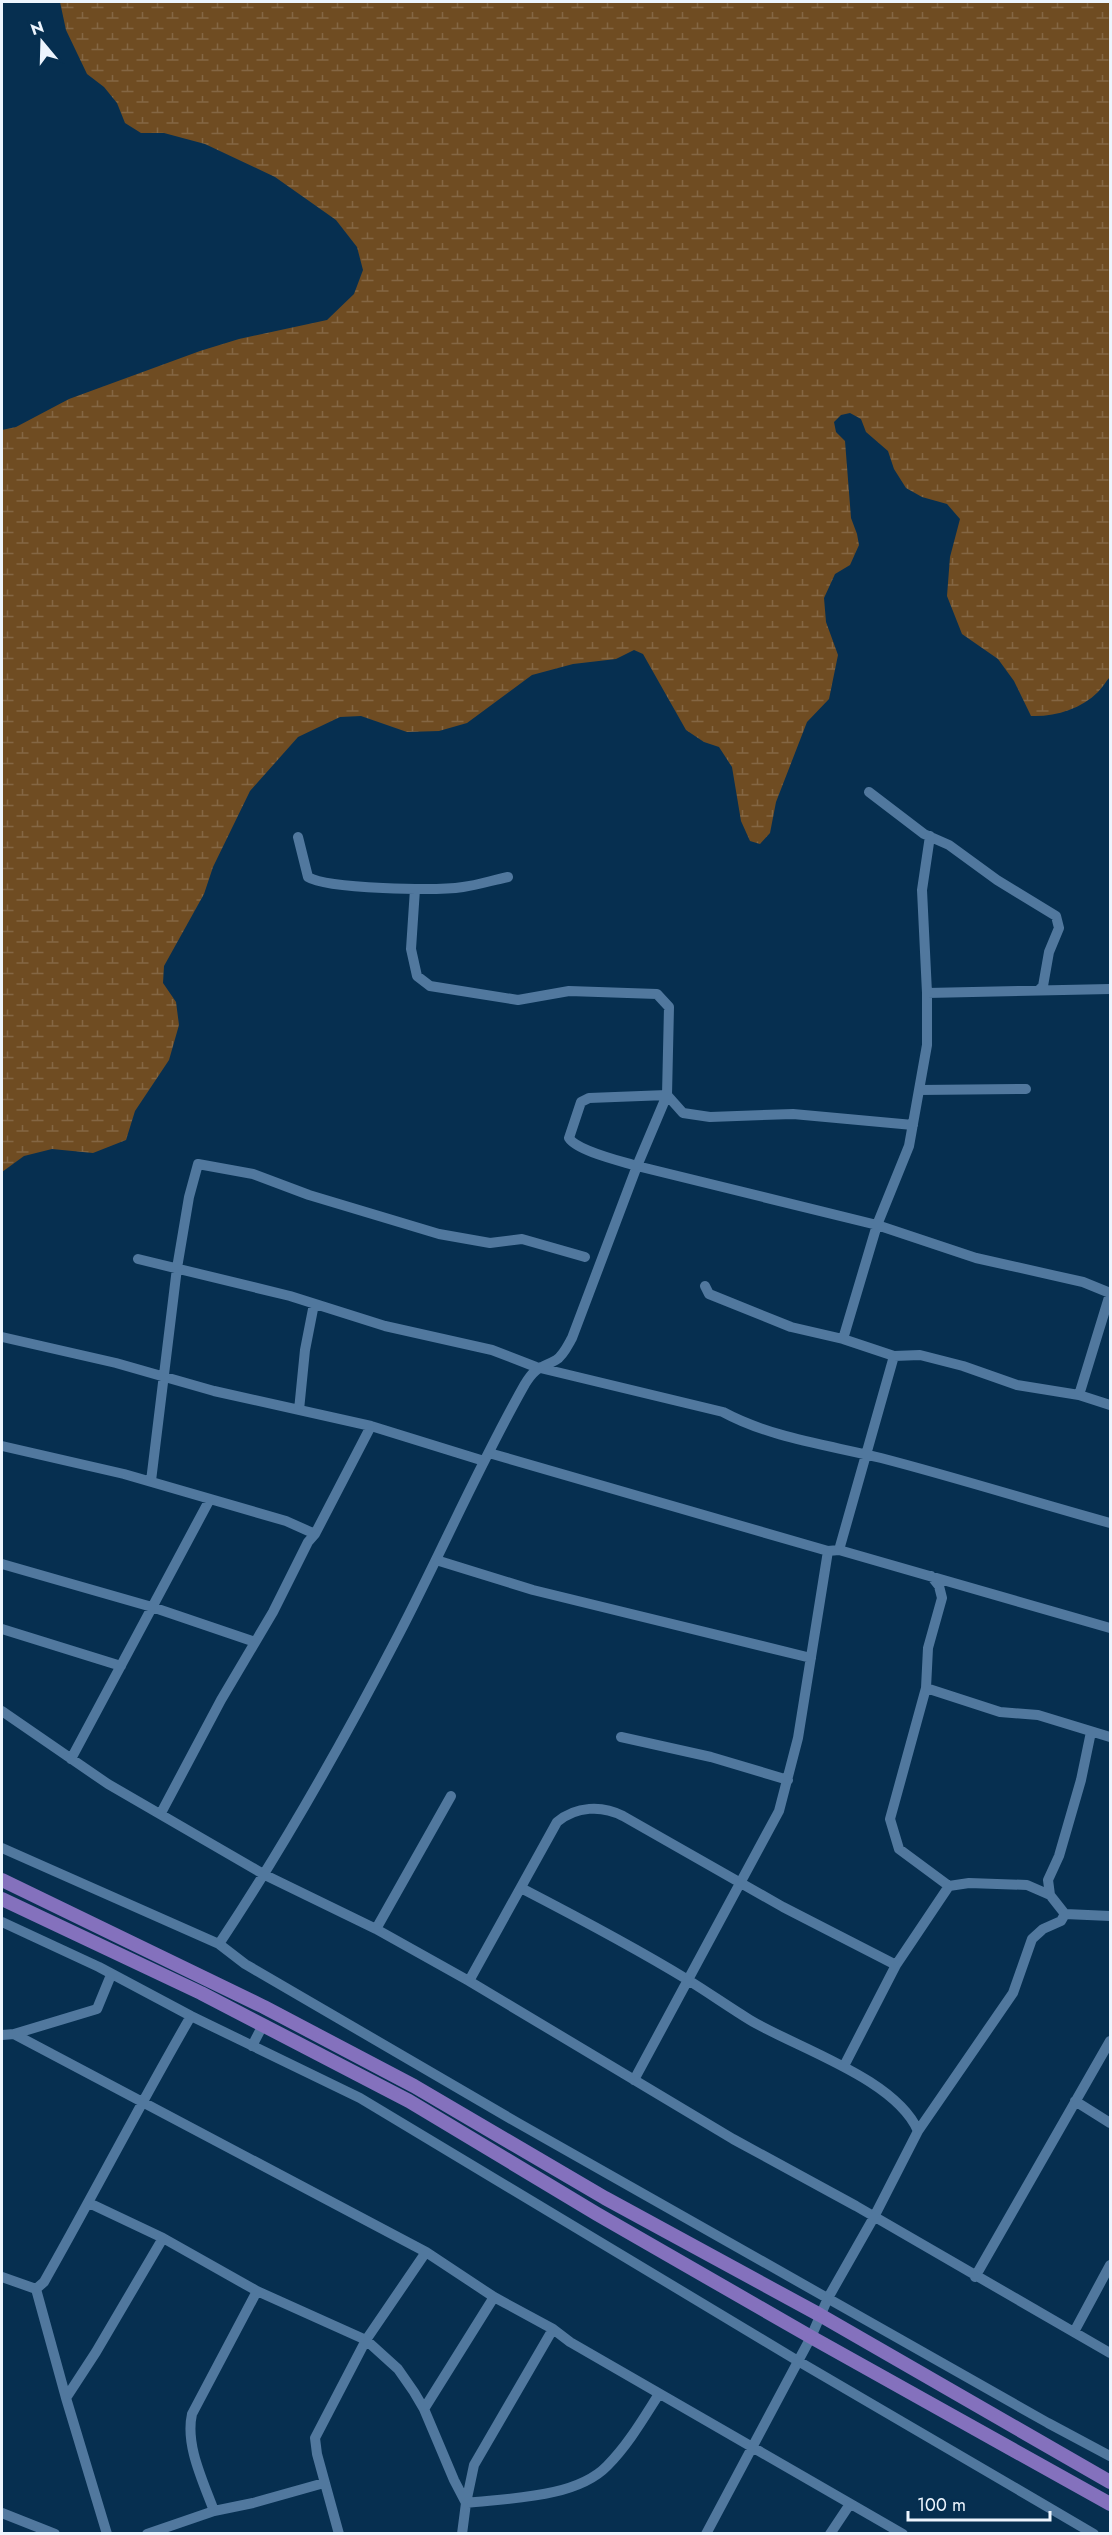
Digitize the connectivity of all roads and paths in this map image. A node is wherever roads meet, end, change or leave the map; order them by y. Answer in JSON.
{"nodes":[{"id":1,"x":869,"y":792,"type":"dead end"},
{"id":2,"x":930,"y":836,"type":"junction"},
{"id":3,"x":298,"y":837,"type":"dead end"},
{"id":4,"x":508,"y":877,"type":"dead end"},
{"id":5,"x":415,"y":889,"type":"junction"},
{"id":6,"x":1110,"y":989,"type":"edge"},
{"id":7,"x":1040,"y":990,"type":"junction"},
{"id":8,"x":927,"y":993,"type":"junction"},
{"id":9,"x":1026,"y":1089,"type":"dead end"},
{"id":10,"x":919,"y":1090,"type":"junction"},
{"id":11,"x":667,"y":1095,"type":"junction"},
{"id":12,"x":913,"y":1125,"type":"junction"},
{"id":13,"x":636,"y":1166,"type":"junction"},
{"id":14,"x":877,"y":1225,"type":"junction"},
{"id":15,"x":585,"y":1257,"type":"dead end"},
{"id":16,"x":138,"y":1259,"type":"dead end"},
{"id":17,"x":177,"y":1268,"type":"junction"},
{"id":18,"x":705,"y":1286,"type":"dead end"},
{"id":19,"x":1110,"y":1294,"type":"edge"},
{"id":20,"x":314,"y":1304,"type":"junction"},
{"id":21,"x":2,"y":1337,"type":"edge"},
{"id":22,"x":843,"y":1339,"type":"junction"},
{"id":23,"x":894,"y":1356,"type":"junction"},
{"id":24,"x":536,"y":1367,"type":"junction"},
{"id":25,"x":164,"y":1376,"type":"junction"},
{"id":26,"x":1079,"y":1395,"type":"junction"},
{"id":27,"x":1110,"y":1405,"type":"edge"},
{"id":28,"x":299,"y":1410,"type":"junction"},
{"id":29,"x":371,"y":1426,"type":"junction"},
{"id":30,"x":2,"y":1446,"type":"edge"},
{"id":31,"x":866,"y":1455,"type":"junction"},
{"id":32,"x":486,"y":1457,"type":"junction"},
{"id":33,"x":151,"y":1481,"type":"junction"},
{"id":34,"x":210,"y":1499,"type":"junction"},
{"id":35,"x":1110,"y":1524,"type":"edge"},
{"id":36,"x":315,"y":1534,"type":"junction"},
{"id":37,"x":833,"y":1550,"type":"junction"},
{"id":38,"x":436,"y":1560,"type":"junction"},
{"id":39,"x":2,"y":1564,"type":"edge"},
{"id":40,"x":931,"y":1576,"type":"junction"},
{"id":41,"x":152,"y":1607,"type":"junction"},
{"id":42,"x":1110,"y":1628,"type":"edge"},
{"id":43,"x":2,"y":1629,"type":"edge"},
{"id":44,"x":255,"y":1642,"type":"junction"},
{"id":45,"x":811,"y":1658,"type":"junction"},
{"id":46,"x":121,"y":1665,"type":"junction"},
{"id":47,"x":926,"y":1689,"type":"junction"},
{"id":48,"x":2,"y":1712,"type":"edge"},
{"id":49,"x":1091,"y":1732,"type":"junction"},
{"id":50,"x":621,"y":1737,"type":"dead end"},
{"id":51,"x":1110,"y":1737,"type":"edge"},
{"id":52,"x":71,"y":1759,"type":"junction"},
{"id":53,"x":788,"y":1780,"type":"junction"},
{"id":54,"x":451,"y":1796,"type":"dead end"},
{"id":55,"x":161,"y":1813,"type":"junction"},
{"id":56,"x":2,"y":1848,"type":"edge"},
{"id":57,"x":265,"y":1875,"type":"junction"},
{"id":58,"x":2,"y":1880,"type":"edge"},
{"id":59,"x":741,"y":1883,"type":"junction"},
{"id":60,"x":949,"y":1886,"type":"junction"},
{"id":61,"x":520,"y":1888,"type":"junction"},
{"id":62,"x":1050,"y":1895,"type":"junction"},
{"id":63,"x":2,"y":1899,"type":"edge"},
{"id":64,"x":1065,"y":1914,"type":"junction"},
{"id":65,"x":1110,"y":1916,"type":"edge"},
{"id":66,"x":2,"y":1922,"type":"edge"},
{"id":67,"x":376,"y":1929,"type":"junction"},
{"id":68,"x":219,"y":1944,"type":"junction"},
{"id":69,"x":896,"y":1965,"type":"junction"},
{"id":70,"x":111,"y":1975,"type":"junction"},
{"id":71,"x":469,"y":1981,"type":"junction"},
{"id":72,"x":689,"y":1981,"type":"junction"},
{"id":73,"x":191,"y":2016,"type":"junction"},
{"id":74,"x":263,"y":2025,"type":"junction"},
{"id":75,"x":14,"y":2034,"type":"junction"},
{"id":76,"x":2,"y":2036,"type":"edge"},
{"id":77,"x":1110,"y":2041,"type":"edge"},
{"id":78,"x":252,"y":2046,"type":"junction"},
{"id":79,"x":844,"y":2066,"type":"junction"},
{"id":80,"x":634,"y":2080,"type":"junction"},
{"id":81,"x":1075,"y":2101,"type":"junction"},
{"id":82,"x":141,"y":2102,"type":"junction"},
{"id":83,"x":1110,"y":2122,"type":"edge"},
{"id":84,"x":918,"y":2131,"type":"junction"},
{"id":85,"x":89,"y":2203,"type":"junction"},
{"id":86,"x":874,"y":2217,"type":"junction"},
{"id":87,"x":163,"y":2238,"type":"junction"},
{"id":88,"x":426,"y":2252,"type":"junction"},
{"id":89,"x":1110,"y":2265,"type":"edge"},
{"id":90,"x":2,"y":2277,"type":"edge"},
{"id":91,"x":975,"y":2277,"type":"junction"},
{"id":92,"x":36,"y":2289,"type":"junction"},
{"id":93,"x":257,"y":2291,"type":"junction"},
{"id":94,"x":494,"y":2297,"type":"junction"},
{"id":95,"x":828,"y":2298,"type":"junction"},
{"id":96,"x":820,"y":2315,"type":"junction"},
{"id":97,"x":553,"y":2329,"type":"junction"},
{"id":98,"x":1074,"y":2332,"type":"junction"},
{"id":99,"x":811,"y":2337,"type":"junction"},
{"id":100,"x":366,"y":2340,"type":"junction"},
{"id":101,"x":1110,"y":2353,"type":"edge"},
{"id":102,"x":798,"y":2361,"type":"junction"},
{"id":103,"x":659,"y":2394,"type":"junction"},
{"id":104,"x":66,"y":2398,"type":"junction"},
{"id":105,"x":424,"y":2409,"type":"junction"},
{"id":106,"x":752,"y":2448,"type":"junction"},
{"id":107,"x":1110,"y":2456,"type":"edge"},
{"id":108,"x":1110,"y":2482,"type":"edge"},
{"id":109,"x":324,"y":2483,"type":"junction"},
{"id":110,"x":466,"y":2503,"type":"junction"},
{"id":111,"x":850,"y":2504,"type":"junction"},
{"id":112,"x":1110,"y":2504,"type":"edge"},
{"id":113,"x":214,"y":2511,"type":"junction"},
{"id":114,"x":2,"y":2513,"type":"edge"},
{"id":115,"x":55,"y":2534,"type":"edge"},
{"id":116,"x":107,"y":2534,"type":"edge"},
{"id":117,"x":147,"y":2534,"type":"edge"},
{"id":118,"x":339,"y":2534,"type":"edge"},
{"id":119,"x":462,"y":2534,"type":"edge"},
{"id":120,"x":706,"y":2534,"type":"edge"},
{"id":121,"x":830,"y":2534,"type":"edge"},
{"id":122,"x":903,"y":2534,"type":"edge"},
{"id":123,"x":1094,"y":2534,"type":"edge"}],
"edges":[{"from":1,"to":2,"type":"street"},
{"from":2,"to":7,"type":"street"},
{"from":2,"to":8,"type":"street"},
{"from":3,"to":5,"type":"street"},
{"from":4,"to":5,"type":"street"},
{"from":5,"to":11,"type":"street"},
{"from":6,"to":7,"type":"street"},
{"from":7,"to":8,"type":"street"},
{"from":8,"to":10,"type":"street"},
{"from":9,"to":10,"type":"street"},
{"from":10,"to":12,"type":"street"},
{"from":11,"to":12,"type":"street"},
{"from":11,"to":13,"type":"street"},
{"from":11,"to":13,"type":"street"},
{"from":12,"to":14,"type":"street"},
{"from":13,"to":14,"type":"street"},
{"from":13,"to":24,"type":"street"},
{"from":14,"to":19,"type":"street"},
{"from":14,"to":22,"type":"street"},
{"from":15,"to":17,"type":"street"},
{"from":16,"to":17,"type":"street"},
{"from":17,"to":20,"type":"street"},
{"from":17,"to":25,"type":"street"},
{"from":18,"to":22,"type":"street"},
{"from":19,"to":26,"type":"street"},
{"from":20,"to":24,"type":"street"},
{"from":20,"to":28,"type":"street"},
{"from":21,"to":25,"type":"street"},
{"from":22,"to":23,"type":"street"},
{"from":23,"to":26,"type":"street"},
{"from":23,"to":31,"type":"street"},
{"from":24,"to":31,"type":"street"},
{"from":24,"to":32,"type":"street"},
{"from":25,"to":28,"type":"street"},
{"from":25,"to":33,"type":"street"},
{"from":26,"to":27,"type":"street"},
{"from":28,"to":29,"type":"street"},
{"from":29,"to":32,"type":"street"},
{"from":29,"to":36,"type":"street"},
{"from":30,"to":33,"type":"street"},
{"from":31,"to":35,"type":"street"},
{"from":31,"to":37,"type":"street"},
{"from":32,"to":37,"type":"street"},
{"from":32,"to":38,"type":"street"},
{"from":33,"to":34,"type":"street"},
{"from":34,"to":36,"type":"street"},
{"from":34,"to":41,"type":"street"},
{"from":36,"to":44,"type":"street"},
{"from":37,"to":40,"type":"street"},
{"from":37,"to":45,"type":"street"},
{"from":38,"to":45,"type":"street"},
{"from":38,"to":57,"type":"street"},
{"from":39,"to":41,"type":"street"},
{"from":40,"to":42,"type":"street"},
{"from":40,"to":47,"type":"street"},
{"from":41,"to":44,"type":"street"},
{"from":41,"to":46,"type":"street"},
{"from":43,"to":46,"type":"street"},
{"from":44,"to":55,"type":"street"},
{"from":45,"to":53,"type":"street"},
{"from":46,"to":52,"type":"street"},
{"from":47,"to":49,"type":"street"},
{"from":47,"to":60,"type":"street"},
{"from":48,"to":52,"type":"street"},
{"from":49,"to":51,"type":"street"},
{"from":49,"to":62,"type":"street"},
{"from":50,"to":53,"type":"street"},
{"from":52,"to":55,"type":"street"},
{"from":53,"to":59,"type":"street"},
{"from":54,"to":67,"type":"street"},
{"from":55,"to":57,"type":"street"},
{"from":56,"to":68,"type":"street"},
{"from":57,"to":67,"type":"street"},
{"from":57,"to":68,"type":"street"},
{"from":58,"to":96,"type":"main road"},
{"from":59,"to":61,"type":"street"},
{"from":59,"to":69,"type":"street"},
{"from":59,"to":72,"type":"street"},
{"from":60,"to":62,"type":"street"},
{"from":60,"to":69,"type":"street"},
{"from":61,"to":71,"type":"street"},
{"from":61,"to":72,"type":"street"},
{"from":62,"to":64,"type":"street"},
{"from":63,"to":74,"type":"main road"},
{"from":64,"to":65,"type":"street"},
{"from":64,"to":84,"type":"street"},
{"from":66,"to":70,"type":"street"},
{"from":67,"to":71,"type":"street"},
{"from":68,"to":95,"type":"street"},
{"from":69,"to":79,"type":"street"},
{"from":70,"to":73,"type":"street"},
{"from":70,"to":75,"type":"street"},
{"from":71,"to":80,"type":"street"},
{"from":72,"to":79,"type":"street"},
{"from":72,"to":80,"type":"street"},
{"from":73,"to":78,"type":"street"},
{"from":73,"to":82,"type":"street"},
{"from":74,"to":78,"type":"street"},
{"from":74,"to":99,"type":"main road"},
{"from":75,"to":76,"type":"street"},
{"from":75,"to":82,"type":"street"},
{"from":77,"to":81,"type":"street"},
{"from":78,"to":102,"type":"street"},
{"from":79,"to":84,"type":"street"},
{"from":80,"to":86,"type":"street"},
{"from":81,"to":83,"type":"street"},
{"from":81,"to":91,"type":"street"},
{"from":82,"to":85,"type":"street"},
{"from":82,"to":88,"type":"street"},
{"from":84,"to":86,"type":"street"},
{"from":85,"to":87,"type":"street"},
{"from":85,"to":92,"type":"street"},
{"from":86,"to":91,"type":"street"},
{"from":86,"to":95,"type":"street"},
{"from":87,"to":93,"type":"street"},
{"from":87,"to":104,"type":"street"},
{"from":88,"to":94,"type":"street"},
{"from":88,"to":100,"type":"street"},
{"from":89,"to":98,"type":"street"},
{"from":90,"to":92,"type":"street"},
{"from":91,"to":98,"type":"street"},
{"from":92,"to":104,"type":"street"},
{"from":93,"to":100,"type":"street"},
{"from":93,"to":113,"type":"street"},
{"from":94,"to":97,"type":"street"},
{"from":94,"to":105,"type":"street"},
{"from":95,"to":96,"type":"street"},
{"from":95,"to":107,"type":"street"},
{"from":96,"to":99,"type":"street"},
{"from":96,"to":108,"type":"main road"},
{"from":97,"to":103,"type":"street"},
{"from":97,"to":110,"type":"street"},
{"from":98,"to":101,"type":"street"},
{"from":99,"to":102,"type":"street"},
{"from":99,"to":112,"type":"main road"},
{"from":100,"to":105,"type":"street"},
{"from":100,"to":109,"type":"street"},
{"from":102,"to":106,"type":"street"},
{"from":102,"to":123,"type":"street"},
{"from":103,"to":106,"type":"street"},
{"from":103,"to":110,"type":"street"},
{"from":104,"to":116,"type":"street"},
{"from":105,"to":110,"type":"street"},
{"from":106,"to":111,"type":"street"},
{"from":106,"to":120,"type":"street"},
{"from":109,"to":113,"type":"street"},
{"from":109,"to":118,"type":"street"},
{"from":110,"to":119,"type":"street"},
{"from":111,"to":121,"type":"street"},
{"from":111,"to":122,"type":"street"},
{"from":113,"to":117,"type":"street"},
{"from":114,"to":115,"type":"street"}]}
